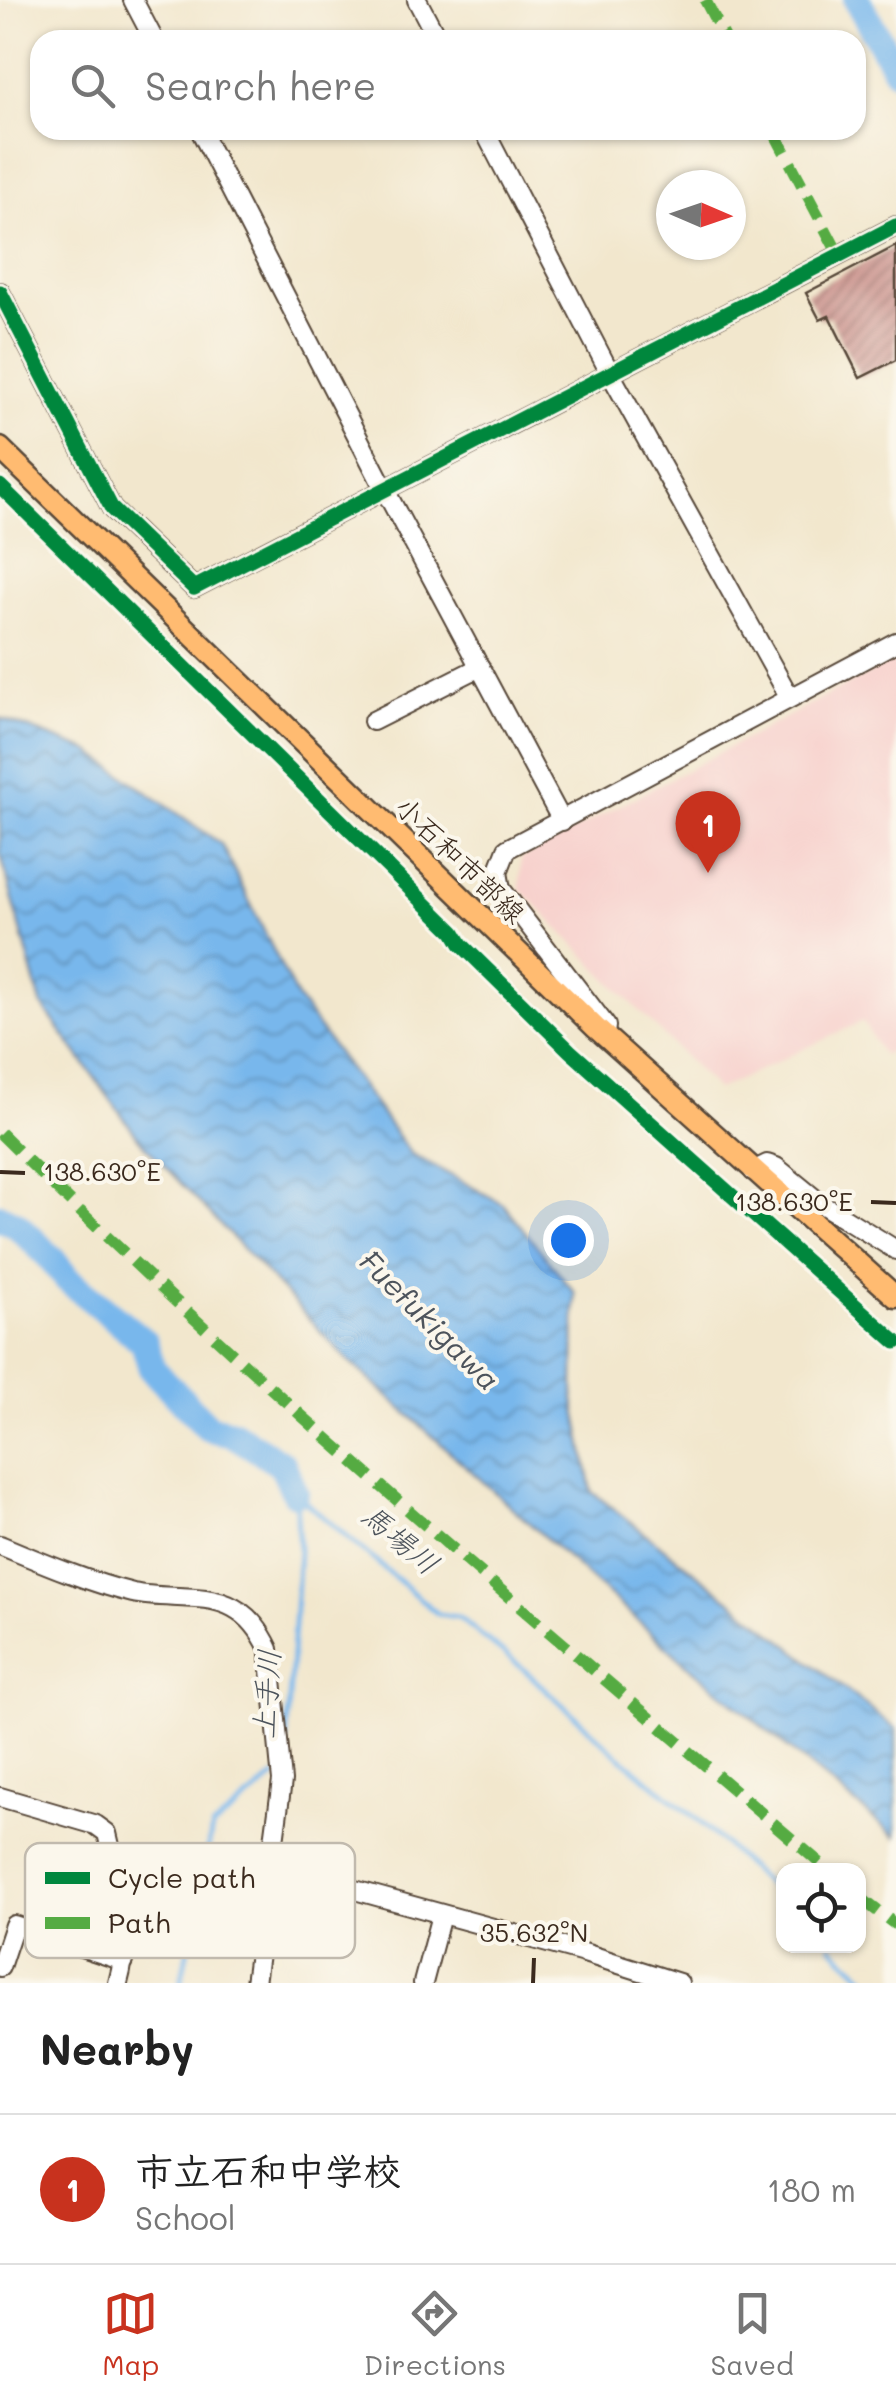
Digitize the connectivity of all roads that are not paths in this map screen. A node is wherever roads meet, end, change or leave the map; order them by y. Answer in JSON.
{"nodes":[{"id":1,"x":133,"y":0,"type":"edge"},
{"id":2,"x":417,"y":0,"type":"edge"},
{"id":3,"x":149,"y":30,"type":"edge"},
{"id":4,"x":433,"y":30,"type":"edge"},
{"id":5,"x":205,"y":140,"type":"edge"},
{"id":6,"x":489,"y":140,"type":"edge"},
{"id":7,"x":896,"y":226,"type":"edge"},
{"id":8,"x":0,"y":292,"type":"edge"},
{"id":9,"x":610,"y":373,"type":"junction"},
{"id":10,"x":0,"y":448,"type":"edge"},
{"id":11,"x":385,"y":490,"type":"junction"},
{"id":12,"x":896,"y":642,"type":"edge"},
{"id":13,"x":480,"y":667,"type":"junction"},
{"id":14,"x":790,"y":698,"type":"junction"},
{"id":15,"x":374,"y":722,"type":"dead end"},
{"id":16,"x":562,"y":820,"type":"junction"},
{"id":17,"x":605,"y":1037,"type":"junction"},
{"id":18,"x":754,"y":1171,"type":"junction"},
{"id":19,"x":896,"y":1250,"type":"edge"},
{"id":20,"x":896,"y":1298,"type":"edge"},
{"id":21,"x":0,"y":1545,"type":"edge"},
{"id":22,"x":0,"y":1797,"type":"edge"},
{"id":23,"x":109,"y":1843,"type":"edge"},
{"id":24,"x":274,"y":1843,"type":"edge"},
{"id":25,"x":355,"y":1891,"type":"edge"},
{"id":26,"x":441,"y":1915,"type":"junction"},
{"id":27,"x":25,"y":1930,"type":"edge"},
{"id":28,"x":115,"y":1958,"type":"edge"},
{"id":29,"x":124,"y":1958,"type":"edge"},
{"id":30,"x":258,"y":1958,"type":"edge"},
{"id":31,"x":124,"y":1961,"type":"junction"},
{"id":32,"x":0,"y":1966,"type":"edge"},
{"id":33,"x":118,"y":1983,"type":"edge"},
{"id":34,"x":255,"y":1983,"type":"edge"},
{"id":35,"x":423,"y":1983,"type":"edge"},
{"id":36,"x":679,"y":1983,"type":"edge"}],
"edges":[{"from":1,"to":3,"type":"street"},
{"from":2,"to":4,"type":"street"},
{"from":5,"to":11,"type":"street"},
{"from":6,"to":9,"type":"street"},
{"from":7,"to":9,"type":"street"},
{"from":8,"to":11,"type":"street"},
{"from":9,"to":11,"type":"street"},
{"from":9,"to":14,"type":"street"},
{"from":10,"to":17,"type":"main road","name":"小石和市部線"},
{"from":11,"to":13,"type":"street"},
{"from":12,"to":14,"type":"street"},
{"from":13,"to":15,"type":"street"},
{"from":13,"to":16,"type":"street"},
{"from":14,"to":16,"type":"street"},
{"from":16,"to":17,"type":"street"},
{"from":17,"to":18,"type":"main road","name":"小石和市部線"},
{"from":18,"to":19,"type":"street"},
{"from":18,"to":20,"type":"main road","name":"小石和市部線"},
{"from":21,"to":24,"type":"street"},
{"from":22,"to":23,"type":"street"},
{"from":25,"to":26,"type":"street"},
{"from":26,"to":35,"type":"street"},
{"from":26,"to":36,"type":"street"},
{"from":27,"to":32,"type":"street"},
{"from":28,"to":31,"type":"street"},
{"from":29,"to":31,"type":"street"},
{"from":30,"to":34,"type":"street"},
{"from":31,"to":33,"type":"street"}]}
